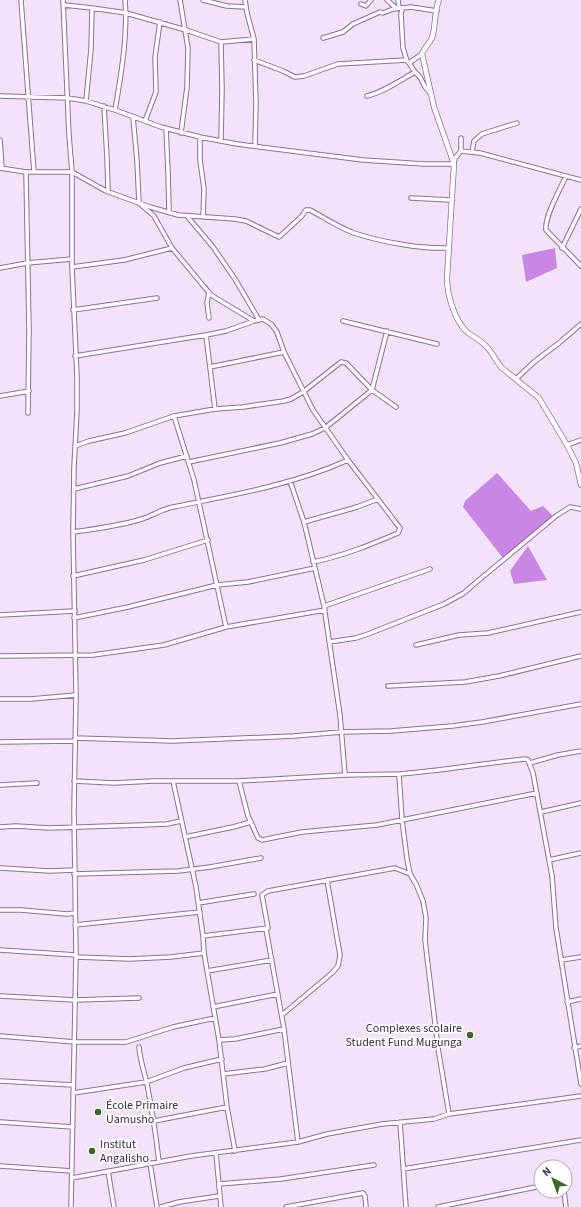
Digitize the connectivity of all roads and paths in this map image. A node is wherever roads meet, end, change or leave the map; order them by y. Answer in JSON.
{"nodes":[{"id":1,"x":21,"y":0,"type":"edge"},
{"id":2,"x":63,"y":0,"type":"edge"},
{"id":3,"x":125,"y":0,"type":"edge"},
{"id":4,"x":180,"y":0,"type":"edge"},
{"id":5,"x":203,"y":0,"type":"edge"},
{"id":6,"x":245,"y":0,"type":"edge"},
{"id":7,"x":371,"y":0,"type":"edge"},
{"id":8,"x":387,"y":0,"type":"edge"},
{"id":9,"x":398,"y":0,"type":"edge"},
{"id":10,"x":440,"y":0,"type":"edge"},
{"id":11,"x":361,"y":4,"type":"dead end"},
{"id":12,"x":64,"y":6,"type":"junction"},
{"id":13,"x":246,"y":7,"type":"junction"},
{"id":14,"x":92,"y":8,"type":"junction"},
{"id":15,"x":399,"y":8,"type":"junction"},
{"id":16,"x":437,"y":11,"type":"junction"},
{"id":17,"x":126,"y":13,"type":"junction"},
{"id":18,"x":160,"y":22,"type":"junction"},
{"id":19,"x":186,"y":30,"type":"junction"},
{"id":20,"x":323,"y":38,"type":"dead end"},
{"id":21,"x":254,"y":39,"type":"junction"},
{"id":22,"x":221,"y":42,"type":"junction"},
{"id":23,"x":422,"y":54,"type":"junction"},
{"id":24,"x":254,"y":60,"type":"junction"},
{"id":25,"x":408,"y":62,"type":"junction"},
{"id":26,"x":415,"y":72,"type":"junction"},
{"id":27,"x":431,"y":94,"type":"junction"},
{"id":28,"x":0,"y":96,"type":"edge"},
{"id":29,"x":367,"y":96,"type":"dead end"},
{"id":30,"x":28,"y":97,"type":"junction"},
{"id":31,"x":68,"y":98,"type":"junction"},
{"id":32,"x":86,"y":101,"type":"junction"},
{"id":33,"x":104,"y":106,"type":"junction"},
{"id":34,"x":115,"y":110,"type":"junction"},
{"id":35,"x":133,"y":117,"type":"junction"},
{"id":36,"x":145,"y":121,"type":"junction"},
{"id":37,"x":517,"y":123,"type":"dead end"},
{"id":38,"x":166,"y":128,"type":"junction"},
{"id":39,"x":181,"y":132,"type":"junction"},
{"id":40,"x":200,"y":137,"type":"junction"},
{"id":41,"x":462,"y":138,"type":"dead end"},
{"id":42,"x":0,"y":140,"type":"edge"},
{"id":43,"x":221,"y":141,"type":"junction"},
{"id":44,"x":255,"y":146,"type":"junction"},
{"id":45,"x":461,"y":151,"type":"junction"},
{"id":46,"x":472,"y":152,"type":"junction"},
{"id":47,"x":454,"y":164,"type":"junction"},
{"id":48,"x":1,"y":168,"type":"edge"},
{"id":49,"x":26,"y":172,"type":"junction"},
{"id":50,"x":34,"y":172,"type":"junction"},
{"id":51,"x":72,"y":172,"type":"junction"},
{"id":52,"x":566,"y":176,"type":"junction"},
{"id":53,"x":581,"y":180,"type":"edge"},
{"id":54,"x":108,"y":191,"type":"junction"},
{"id":55,"x":411,"y":198,"type":"dead end"},
{"id":56,"x":451,"y":200,"type":"junction"},
{"id":57,"x":139,"y":203,"type":"junction"},
{"id":58,"x":581,"y":208,"type":"edge"},
{"id":59,"x":168,"y":211,"type":"junction"},
{"id":60,"x":187,"y":216,"type":"junction"},
{"id":61,"x":203,"y":217,"type":"junction"},
{"id":62,"x":172,"y":248,"type":"junction"},
{"id":63,"x":449,"y":248,"type":"junction"},
{"id":64,"x":562,"y":248,"type":"junction"},
{"id":65,"x":72,"y":260,"type":"junction"},
{"id":66,"x":27,"y":263,"type":"junction"},
{"id":67,"x":581,"y":266,"type":"edge"},
{"id":68,"x":72,"y":267,"type":"junction"},
{"id":69,"x":0,"y":268,"type":"edge"},
{"id":70,"x":210,"y":292,"type":"junction"},
{"id":71,"x":157,"y":298,"type":"dead end"},
{"id":72,"x":74,"y":310,"type":"junction"},
{"id":73,"x":209,"y":318,"type":"dead end"},
{"id":74,"x":254,"y":320,"type":"junction"},
{"id":75,"x":259,"y":320,"type":"junction"},
{"id":76,"x":343,"y":321,"type":"dead end"},
{"id":77,"x":581,"y":324,"type":"edge"},
{"id":78,"x":387,"y":331,"type":"junction"},
{"id":79,"x":206,"y":335,"type":"junction"},
{"id":80,"x":438,"y":344,"type":"dead end"},
{"id":81,"x":284,"y":352,"type":"junction"},
{"id":82,"x":75,"y":356,"type":"junction"},
{"id":83,"x":210,"y":367,"type":"junction"},
{"id":84,"x":516,"y":379,"type":"junction"},
{"id":85,"x":372,"y":390,"type":"junction"},
{"id":86,"x":29,"y":391,"type":"junction"},
{"id":87,"x":303,"y":392,"type":"junction"},
{"id":88,"x":0,"y":396,"type":"edge"},
{"id":89,"x":396,"y":407,"type":"dead end"},
{"id":90,"x":215,"y":409,"type":"junction"},
{"id":91,"x":28,"y":413,"type":"dead end"},
{"id":92,"x":174,"y":416,"type":"junction"},
{"id":93,"x":325,"y":428,"type":"junction"},
{"id":94,"x":581,"y":440,"type":"edge"},
{"id":95,"x":75,"y":446,"type":"junction"},
{"id":96,"x":567,"y":446,"type":"junction"},
{"id":97,"x":187,"y":456,"type":"junction"},
{"id":98,"x":348,"y":460,"type":"junction"},
{"id":99,"x":189,"y":462,"type":"junction"},
{"id":100,"x":290,"y":481,"type":"junction"},
{"id":101,"x":581,"y":486,"type":"edge"},
{"id":102,"x":74,"y":489,"type":"junction"},
{"id":103,"x":378,"y":499,"type":"junction"},
{"id":104,"x":200,"y":501,"type":"junction"},
{"id":105,"x":581,"y":509,"type":"edge"},
{"id":106,"x":304,"y":522,"type":"junction"},
{"id":107,"x":73,"y":532,"type":"junction"},
{"id":108,"x":208,"y":540,"type":"junction"},
{"id":109,"x":313,"y":562,"type":"junction"},
{"id":110,"x":315,"y":568,"type":"junction"},
{"id":111,"x":430,"y":569,"type":"dead end"},
{"id":112,"x":73,"y":576,"type":"junction"},
{"id":113,"x":217,"y":585,"type":"junction"},
{"id":114,"x":324,"y":608,"type":"junction"},
{"id":115,"x":75,"y":611,"type":"junction"},
{"id":116,"x":581,"y":612,"type":"edge"},
{"id":117,"x":0,"y":615,"type":"edge"},
{"id":118,"x":74,"y":618,"type":"junction"},
{"id":119,"x":226,"y":627,"type":"junction"},
{"id":120,"x":329,"y":642,"type":"junction"},
{"id":121,"x":416,"y":645,"type":"dead end"},
{"id":122,"x":75,"y":654,"type":"junction"},
{"id":123,"x":0,"y":656,"type":"edge"},
{"id":124,"x":581,"y":656,"type":"edge"},
{"id":125,"x":388,"y":686,"type":"dead end"},
{"id":126,"x":76,"y":695,"type":"junction"},
{"id":127,"x":0,"y":699,"type":"edge"},
{"id":128,"x":581,"y":704,"type":"edge"},
{"id":129,"x":342,"y":732,"type":"junction"},
{"id":130,"x":75,"y":740,"type":"junction"},
{"id":131,"x":0,"y":742,"type":"edge"},
{"id":132,"x":581,"y":751,"type":"edge"},
{"id":133,"x":530,"y":763,"type":"junction"},
{"id":134,"x":399,"y":774,"type":"junction"},
{"id":135,"x":345,"y":775,"type":"junction"},
{"id":136,"x":74,"y":781,"type":"junction"},
{"id":137,"x":174,"y":781,"type":"junction"},
{"id":138,"x":239,"y":781,"type":"junction"},
{"id":139,"x":37,"y":783,"type":"dead end"},
{"id":140,"x":0,"y":785,"type":"edge"},
{"id":141,"x":537,"y":793,"type":"junction"},
{"id":142,"x":581,"y":803,"type":"edge"},
{"id":143,"x":541,"y":812,"type":"junction"},
{"id":144,"x":402,"y":820,"type":"junction"},
{"id":145,"x":181,"y":822,"type":"junction"},
{"id":146,"x":251,"y":822,"type":"junction"},
{"id":147,"x":0,"y":827,"type":"edge"},
{"id":148,"x":74,"y":827,"type":"junction"},
{"id":149,"x":185,"y":837,"type":"junction"},
{"id":150,"x":581,"y":853,"type":"edge"},
{"id":151,"x":261,"y":858,"type":"dead end"},
{"id":152,"x":549,"y":860,"type":"junction"},
{"id":153,"x":0,"y":868,"type":"edge"},
{"id":154,"x":193,"y":870,"type":"junction"},
{"id":155,"x":74,"y":872,"type":"junction"},
{"id":156,"x":410,"y":874,"type":"junction"},
{"id":157,"x":327,"y":880,"type":"junction"},
{"id":158,"x":254,"y":894,"type":"dead end"},
{"id":159,"x":198,"y":903,"type":"junction"},
{"id":160,"x":0,"y":910,"type":"edge"},
{"id":161,"x":200,"y":912,"type":"junction"},
{"id":162,"x":75,"y":913,"type":"junction"},
{"id":163,"x":75,"y":925,"type":"junction"},
{"id":164,"x":266,"y":929,"type":"junction"},
{"id":165,"x":203,"y":936,"type":"junction"},
{"id":166,"x":0,"y":950,"type":"edge"},
{"id":167,"x":204,"y":953,"type":"junction"},
{"id":168,"x":76,"y":956,"type":"junction"},
{"id":169,"x":581,"y":956,"type":"edge"},
{"id":170,"x":272,"y":960,"type":"junction"},
{"id":171,"x":560,"y":960,"type":"junction"},
{"id":172,"x":207,"y":971,"type":"junction"},
{"id":173,"x":278,"y":994,"type":"junction"},
{"id":174,"x":0,"y":996,"type":"edge"},
{"id":175,"x":139,"y":998,"type":"dead end"},
{"id":176,"x":75,"y":1000,"type":"junction"},
{"id":177,"x":581,"y":1000,"type":"edge"},
{"id":178,"x":567,"y":1002,"type":"junction"},
{"id":179,"x":213,"y":1007,"type":"junction"},
{"id":180,"x":282,"y":1015,"type":"junction"},
{"id":181,"x":215,"y":1018,"type":"junction"},
{"id":182,"x":284,"y":1029,"type":"junction"},
{"id":183,"x":0,"y":1036,"type":"edge"},
{"id":184,"x":219,"y":1040,"type":"junction"},
{"id":185,"x":74,"y":1042,"type":"junction"},
{"id":186,"x":581,"y":1046,"type":"edge"},
{"id":187,"x":139,"y":1047,"type":"dead end"},
{"id":188,"x":574,"y":1048,"type":"junction"},
{"id":189,"x":222,"y":1059,"type":"junction"},
{"id":190,"x":288,"y":1064,"type":"junction"},
{"id":191,"x":223,"y":1074,"type":"junction"},
{"id":192,"x":0,"y":1081,"type":"edge"},
{"id":193,"x":146,"y":1082,"type":"junction"},
{"id":194,"x":581,"y":1084,"type":"edge"},
{"id":195,"x":73,"y":1085,"type":"junction"},
{"id":196,"x":73,"y":1093,"type":"junction"},
{"id":197,"x":581,"y":1096,"type":"edge"},
{"id":198,"x":227,"y":1107,"type":"junction"},
{"id":199,"x":449,"y":1114,"type":"junction"},
{"id":200,"x":154,"y":1121,"type":"junction"},
{"id":201,"x":0,"y":1122,"type":"edge"},
{"id":202,"x":400,"y":1122,"type":"junction"},
{"id":203,"x":74,"y":1127,"type":"junction"},
{"id":204,"x":581,"y":1140,"type":"edge"},
{"id":205,"x":298,"y":1142,"type":"junction"},
{"id":206,"x":235,"y":1151,"type":"junction"},
{"id":207,"x":216,"y":1153,"type":"junction"},
{"id":208,"x":159,"y":1162,"type":"junction"},
{"id":209,"x":150,"y":1163,"type":"junction"},
{"id":210,"x":374,"y":1165,"type":"dead end"},
{"id":211,"x":0,"y":1166,"type":"edge"},
{"id":212,"x":403,"y":1169,"type":"junction"},
{"id":213,"x":72,"y":1171,"type":"junction"},
{"id":214,"x":108,"y":1171,"type":"junction"},
{"id":215,"x":72,"y":1178,"type":"junction"},
{"id":216,"x":219,"y":1184,"type":"junction"},
{"id":217,"x":533,"y":1188,"type":"edge"},
{"id":218,"x":219,"y":1196,"type":"junction"},
{"id":219,"x":71,"y":1207,"type":"edge"},
{"id":220,"x":114,"y":1207,"type":"edge"},
{"id":221,"x":157,"y":1207,"type":"edge"},
{"id":222,"x":161,"y":1207,"type":"edge"},
{"id":223,"x":220,"y":1207,"type":"edge"},
{"id":224,"x":286,"y":1207,"type":"edge"},
{"id":225,"x":366,"y":1207,"type":"edge"},
{"id":226,"x":406,"y":1207,"type":"edge"},
{"id":227,"x":438,"y":1207,"type":"edge"}],
"edges":[{"from":1,"to":30,"type":"street"},
{"from":2,"to":12,"type":"street"},
{"from":3,"to":17,"type":"street"},
{"from":4,"to":19,"type":"street"},
{"from":5,"to":13,"type":"street"},
{"from":6,"to":13,"type":"street"},
{"from":7,"to":11,"type":"street"},
{"from":8,"to":15,"type":"street"},
{"from":9,"to":15,"type":"street"},
{"from":10,"to":16,"type":"street"},
{"from":12,"to":14,"type":"street"},
{"from":12,"to":31,"type":"street"},
{"from":13,"to":21,"type":"street"},
{"from":14,"to":17,"type":"street"},
{"from":14,"to":32,"type":"street"},
{"from":15,"to":16,"type":"street"},
{"from":15,"to":20,"type":"street"},
{"from":15,"to":25,"type":"street"},
{"from":16,"to":23,"type":"street"},
{"from":17,"to":18,"type":"street"},
{"from":17,"to":34,"type":"street"},
{"from":18,"to":19,"type":"street"},
{"from":18,"to":36,"type":"street"},
{"from":19,"to":22,"type":"street"},
{"from":19,"to":39,"type":"street"},
{"from":21,"to":22,"type":"street"},
{"from":21,"to":24,"type":"street"},
{"from":22,"to":43,"type":"street"},
{"from":23,"to":25,"type":"street"},
{"from":23,"to":27,"type":"street"},
{"from":24,"to":25,"type":"street"},
{"from":24,"to":44,"type":"street"},
{"from":25,"to":26,"type":"street"},
{"from":26,"to":27,"type":"street"},
{"from":26,"to":29,"type":"street"},
{"from":27,"to":47,"type":"street"},
{"from":28,"to":30,"type":"street"},
{"from":30,"to":31,"type":"street"},
{"from":30,"to":50,"type":"street"},
{"from":31,"to":32,"type":"street"},
{"from":31,"to":51,"type":"street"},
{"from":32,"to":33,"type":"street"},
{"from":33,"to":34,"type":"street"},
{"from":33,"to":54,"type":"street"},
{"from":34,"to":35,"type":"street"},
{"from":35,"to":36,"type":"street"},
{"from":35,"to":57,"type":"street"},
{"from":36,"to":38,"type":"street"},
{"from":37,"to":46,"type":"street"},
{"from":38,"to":39,"type":"street"},
{"from":38,"to":59,"type":"street"},
{"from":39,"to":40,"type":"street"},
{"from":40,"to":43,"type":"street"},
{"from":40,"to":61,"type":"street"},
{"from":41,"to":45,"type":"street"},
{"from":42,"to":48,"type":"street"},
{"from":43,"to":44,"type":"street"},
{"from":44,"to":47,"type":"street"},
{"from":45,"to":46,"type":"street"},
{"from":45,"to":47,"type":"street"},
{"from":46,"to":52,"type":"street"},
{"from":47,"to":56,"type":"street"},
{"from":48,"to":49,"type":"street"},
{"from":49,"to":50,"type":"street"},
{"from":49,"to":66,"type":"street"},
{"from":50,"to":51,"type":"street"},
{"from":51,"to":54,"type":"street"},
{"from":51,"to":65,"type":"street"},
{"from":52,"to":53,"type":"street"},
{"from":52,"to":64,"type":"street"},
{"from":54,"to":57,"type":"street"},
{"from":55,"to":56,"type":"street"},
{"from":56,"to":63,"type":"street"},
{"from":57,"to":59,"type":"street"},
{"from":57,"to":62,"type":"street"},
{"from":58,"to":64,"type":"street"},
{"from":59,"to":60,"type":"street"},
{"from":60,"to":61,"type":"street"},
{"from":60,"to":75,"type":"street"},
{"from":61,"to":63,"type":"street"},
{"from":62,"to":68,"type":"street"},
{"from":62,"to":70,"type":"street"},
{"from":63,"to":84,"type":"street"},
{"from":64,"to":67,"type":"street"},
{"from":65,"to":66,"type":"street"},
{"from":65,"to":68,"type":"street"},
{"from":66,"to":69,"type":"street"},
{"from":66,"to":86,"type":"street"},
{"from":68,"to":72,"type":"street"},
{"from":70,"to":73,"type":"street"},
{"from":70,"to":74,"type":"street"},
{"from":71,"to":72,"type":"street"},
{"from":72,"to":82,"type":"street"},
{"from":74,"to":75,"type":"street"},
{"from":74,"to":79,"type":"street"},
{"from":75,"to":81,"type":"street"},
{"from":76,"to":78,"type":"street"},
{"from":77,"to":84,"type":"street"},
{"from":78,"to":80,"type":"street"},
{"from":78,"to":85,"type":"street"},
{"from":79,"to":82,"type":"street"},
{"from":79,"to":83,"type":"street"},
{"from":81,"to":83,"type":"street"},
{"from":81,"to":87,"type":"street"},
{"from":82,"to":95,"type":"street"},
{"from":83,"to":90,"type":"street"},
{"from":84,"to":96,"type":"street"},
{"from":85,"to":87,"type":"street"},
{"from":85,"to":89,"type":"street"},
{"from":85,"to":93,"type":"street"},
{"from":86,"to":88,"type":"street"},
{"from":86,"to":91,"type":"street"},
{"from":87,"to":90,"type":"street"},
{"from":87,"to":93,"type":"street"},
{"from":90,"to":92,"type":"street"},
{"from":92,"to":95,"type":"street"},
{"from":92,"to":97,"type":"street"},
{"from":93,"to":98,"type":"street"},
{"from":93,"to":99,"type":"street"},
{"from":94,"to":96,"type":"street"},
{"from":95,"to":102,"type":"street"},
{"from":96,"to":101,"type":"street"},
{"from":97,"to":99,"type":"street"},
{"from":97,"to":102,"type":"street"},
{"from":98,"to":100,"type":"street"},
{"from":98,"to":103,"type":"street"},
{"from":99,"to":104,"type":"street"},
{"from":100,"to":104,"type":"street"},
{"from":100,"to":106,"type":"street"},
{"from":102,"to":107,"type":"street"},
{"from":103,"to":106,"type":"street"},
{"from":103,"to":109,"type":"street"},
{"from":104,"to":107,"type":"street"},
{"from":104,"to":108,"type":"street"},
{"from":105,"to":120,"type":"street"},
{"from":106,"to":109,"type":"street"},
{"from":107,"to":112,"type":"street"},
{"from":108,"to":112,"type":"street"},
{"from":108,"to":113,"type":"street"},
{"from":109,"to":110,"type":"street"},
{"from":110,"to":113,"type":"street"},
{"from":110,"to":114,"type":"street"},
{"from":111,"to":114,"type":"street"},
{"from":112,"to":115,"type":"street"},
{"from":113,"to":118,"type":"street"},
{"from":113,"to":119,"type":"street"},
{"from":114,"to":119,"type":"street"},
{"from":114,"to":120,"type":"street"},
{"from":115,"to":117,"type":"street"},
{"from":115,"to":118,"type":"street"},
{"from":116,"to":121,"type":"street"},
{"from":118,"to":122,"type":"street"},
{"from":119,"to":122,"type":"street"},
{"from":120,"to":129,"type":"street"},
{"from":122,"to":123,"type":"street"},
{"from":122,"to":126,"type":"street"},
{"from":124,"to":125,"type":"street"},
{"from":126,"to":127,"type":"street"},
{"from":126,"to":130,"type":"street"},
{"from":128,"to":129,"type":"street"},
{"from":129,"to":130,"type":"street"},
{"from":129,"to":135,"type":"street"},
{"from":130,"to":131,"type":"street"},
{"from":130,"to":136,"type":"street"},
{"from":132,"to":133,"type":"street"},
{"from":133,"to":134,"type":"street"},
{"from":133,"to":141,"type":"street"},
{"from":134,"to":135,"type":"street"},
{"from":134,"to":144,"type":"street"},
{"from":135,"to":138,"type":"street"},
{"from":136,"to":137,"type":"street"},
{"from":136,"to":148,"type":"street"},
{"from":137,"to":138,"type":"street"},
{"from":137,"to":145,"type":"street"},
{"from":138,"to":146,"type":"street"},
{"from":139,"to":140,"type":"street"},
{"from":141,"to":143,"type":"street"},
{"from":141,"to":144,"type":"street"},
{"from":142,"to":143,"type":"street"},
{"from":143,"to":152,"type":"street"},
{"from":144,"to":146,"type":"street"},
{"from":144,"to":156,"type":"street"},
{"from":145,"to":148,"type":"street"},
{"from":145,"to":149,"type":"street"},
{"from":146,"to":149,"type":"street"},
{"from":147,"to":148,"type":"street"},
{"from":148,"to":155,"type":"street"},
{"from":149,"to":154,"type":"street"},
{"from":150,"to":152,"type":"street"},
{"from":151,"to":154,"type":"street"},
{"from":152,"to":171,"type":"street"},
{"from":153,"to":155,"type":"street"},
{"from":154,"to":155,"type":"street"},
{"from":154,"to":159,"type":"street"},
{"from":155,"to":162,"type":"street"},
{"from":156,"to":157,"type":"street"},
{"from":156,"to":199,"type":"street"},
{"from":157,"to":164,"type":"street"},
{"from":157,"to":180,"type":"street"},
{"from":158,"to":159,"type":"street"},
{"from":159,"to":161,"type":"street"},
{"from":160,"to":162,"type":"street"},
{"from":161,"to":163,"type":"street"},
{"from":161,"to":165,"type":"street"},
{"from":162,"to":163,"type":"street"},
{"from":163,"to":168,"type":"street"},
{"from":164,"to":165,"type":"street"},
{"from":164,"to":170,"type":"street"},
{"from":165,"to":167,"type":"street"},
{"from":166,"to":168,"type":"street"},
{"from":167,"to":168,"type":"street"},
{"from":167,"to":172,"type":"street"},
{"from":168,"to":176,"type":"street"},
{"from":169,"to":171,"type":"street"},
{"from":170,"to":172,"type":"street"},
{"from":170,"to":173,"type":"street"},
{"from":171,"to":178,"type":"street"},
{"from":172,"to":179,"type":"street"},
{"from":173,"to":179,"type":"street"},
{"from":173,"to":180,"type":"street"},
{"from":174,"to":176,"type":"street"},
{"from":175,"to":176,"type":"street"},
{"from":176,"to":185,"type":"street"},
{"from":177,"to":178,"type":"street"},
{"from":178,"to":188,"type":"street"},
{"from":179,"to":181,"type":"street"},
{"from":180,"to":182,"type":"street"},
{"from":181,"to":184,"type":"street"},
{"from":181,"to":185,"type":"street"},
{"from":182,"to":184,"type":"street"},
{"from":182,"to":190,"type":"street"},
{"from":183,"to":185,"type":"street"},
{"from":184,"to":189,"type":"street"},
{"from":185,"to":195,"type":"street"},
{"from":186,"to":188,"type":"street"},
{"from":187,"to":193,"type":"street"},
{"from":188,"to":194,"type":"street"},
{"from":189,"to":191,"type":"street"},
{"from":189,"to":193,"type":"street"},
{"from":190,"to":191,"type":"street"},
{"from":190,"to":205,"type":"street"},
{"from":191,"to":198,"type":"street"},
{"from":192,"to":195,"type":"street"},
{"from":193,"to":196,"type":"street"},
{"from":193,"to":200,"type":"street"},
{"from":195,"to":196,"type":"street"},
{"from":196,"to":203,"type":"street"},
{"from":197,"to":199,"type":"street"},
{"from":198,"to":200,"type":"street"},
{"from":198,"to":206,"type":"street"},
{"from":199,"to":202,"type":"street"},
{"from":200,"to":208,"type":"street"},
{"from":201,"to":203,"type":"street"},
{"from":202,"to":205,"type":"street"},
{"from":202,"to":212,"type":"street"},
{"from":203,"to":213,"type":"street"},
{"from":204,"to":212,"type":"street"},
{"from":205,"to":206,"type":"street"},
{"from":206,"to":207,"type":"street"},
{"from":207,"to":208,"type":"street"},
{"from":207,"to":216,"type":"street"},
{"from":208,"to":209,"type":"street"},
{"from":209,"to":214,"type":"street"},
{"from":209,"to":221,"type":"street"},
{"from":210,"to":216,"type":"street"},
{"from":211,"to":213,"type":"street"},
{"from":212,"to":226,"type":"street"},
{"from":213,"to":215,"type":"street"},
{"from":214,"to":215,"type":"street"},
{"from":214,"to":220,"type":"street"},
{"from":215,"to":219,"type":"street"},
{"from":216,"to":218,"type":"street"},
{"from":217,"to":227,"type":"street"},
{"from":218,"to":222,"type":"street"},
{"from":218,"to":223,"type":"street"},
{"from":224,"to":225,"type":"street"}]}
